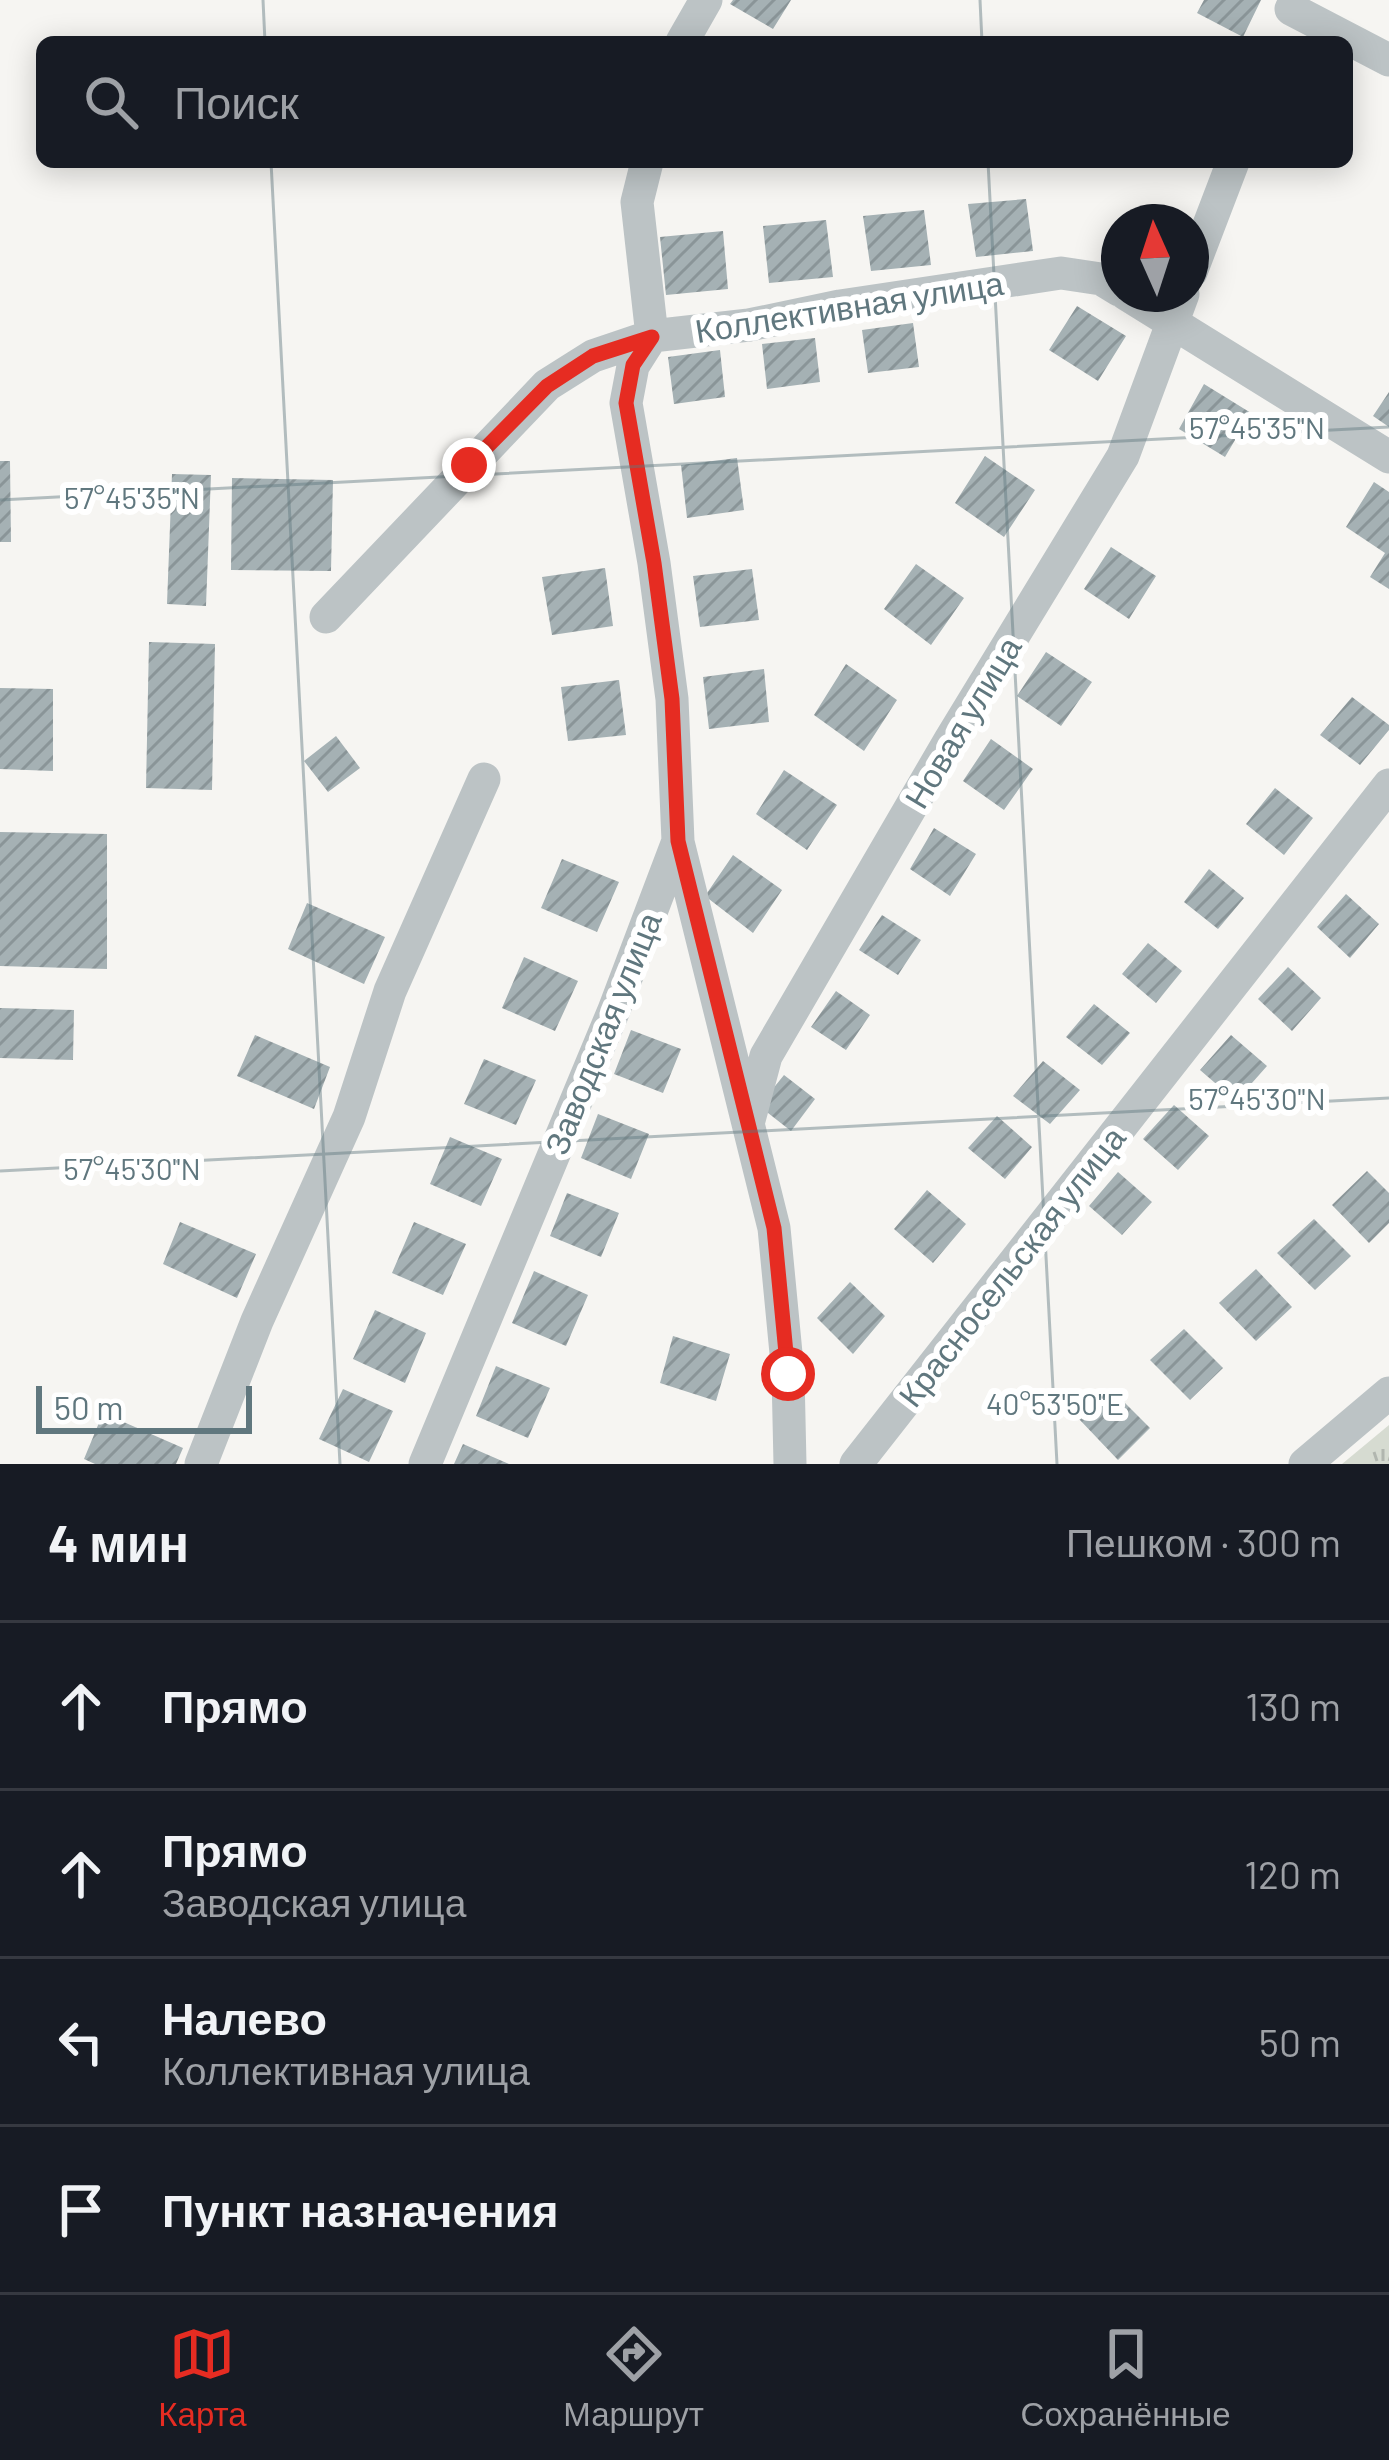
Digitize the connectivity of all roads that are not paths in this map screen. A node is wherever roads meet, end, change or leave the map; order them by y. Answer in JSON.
{"nodes":[{"id":1,"x":706,"y":0,"type":"edge"},
{"id":2,"x":1293,"y":5,"type":"edge"},
{"id":3,"x":685,"y":36,"type":"edge"},
{"id":4,"x":1280,"y":36,"type":"edge"},
{"id":5,"x":1347,"y":36,"type":"edge"},
{"id":6,"x":1353,"y":39,"type":"edge"},
{"id":7,"x":1389,"y":60,"type":"edge"},
{"id":8,"x":646,"y":168,"type":"edge"},
{"id":9,"x":1231,"y":168,"type":"edge"},
{"id":10,"x":1209,"y":225,"type":"edge"},
{"id":11,"x":1101,"y":279,"type":"edge"},
{"id":12,"x":1176,"y":312,"type":"edge"},
{"id":13,"x":1183,"y":312,"type":"edge"},
{"id":14,"x":652,"y":337,"type":"junction"},
{"id":15,"x":1389,"y":457,"type":"edge"},
{"id":16,"x":326,"y":617,"type":"dead end"},
{"id":17,"x":484,"y":779,"type":"dead end"},
{"id":18,"x":1389,"y":785,"type":"edge"},
{"id":19,"x":678,"y":841,"type":"junction"},
{"id":20,"x":749,"y":1120,"type":"junction"},
{"id":21,"x":1389,"y":1394,"type":"edge"},
{"id":22,"x":201,"y":1464,"type":"edge"},
{"id":23,"x":425,"y":1464,"type":"edge"},
{"id":24,"x":790,"y":1464,"type":"edge"},
{"id":25,"x":856,"y":1464,"type":"edge"},
{"id":26,"x":1305,"y":1464,"type":"edge"}],
"edges":[{"from":1,"to":3,"type":"street"},
{"from":2,"to":4,"type":"street"},
{"from":2,"to":5,"type":"street"},
{"from":6,"to":7,"type":"street"},
{"from":8,"to":14,"type":"street"},
{"from":9,"to":10,"type":"street"},
{"from":11,"to":14,"type":"street","name":"Коллективная улица"},
{"from":12,"to":20,"type":"street","name":"Новая улица"},
{"from":13,"to":15,"type":"street","name":"Коллективная улица"},
{"from":14,"to":16,"type":"street","name":"Коллективная улица"},
{"from":14,"to":19,"type":"street","name":"Заводская улица"},
{"from":17,"to":22,"type":"street"},
{"from":18,"to":25,"type":"street","name":"Красносельская улица"},
{"from":19,"to":20,"type":"street"},
{"from":19,"to":23,"type":"street","name":"Заводская улица"},
{"from":20,"to":24,"type":"street"},
{"from":21,"to":26,"type":"street"}]}
